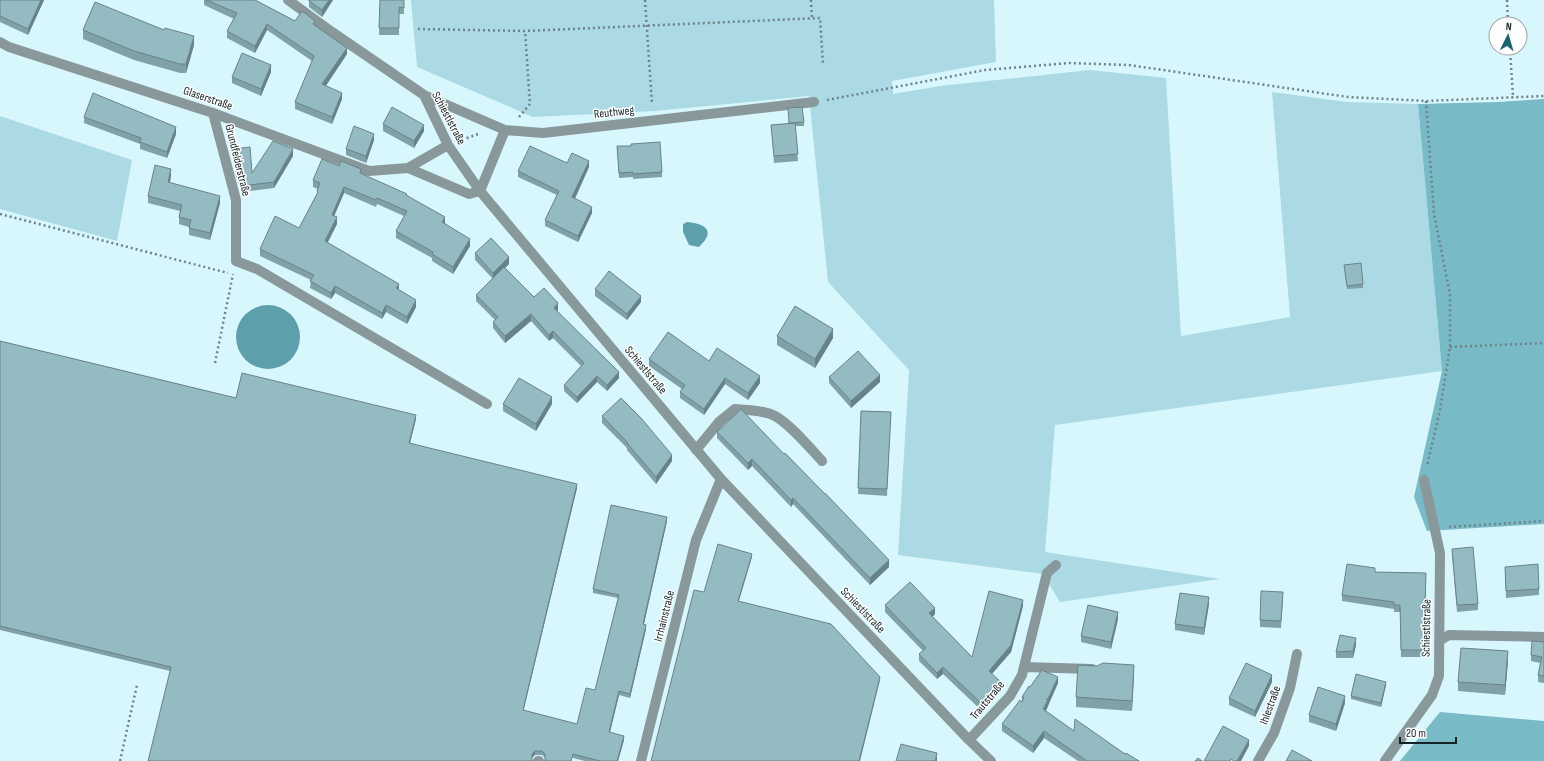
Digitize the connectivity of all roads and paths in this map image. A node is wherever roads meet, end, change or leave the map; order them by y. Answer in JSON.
{"nodes":[{"id":1,"x":288,"y":0,"type":"edge"},
{"id":2,"x":646,"y":0,"type":"edge"},
{"id":3,"x":812,"y":0,"type":"edge"},
{"id":4,"x":1507,"y":0,"type":"edge"},
{"id":5,"x":1508,"y":16,"type":"edge"},
{"id":6,"x":812,"y":18,"type":"junction"},
{"id":7,"x":648,"y":26,"type":"junction"},
{"id":8,"x":418,"y":29,"type":"dead end"},
{"id":9,"x":525,"y":31,"type":"junction"},
{"id":10,"x":0,"y":42,"type":"edge"},
{"id":11,"x":1510,"y":56,"type":"edge"},
{"id":12,"x":823,"y":64,"type":"dead end"},
{"id":13,"x":424,"y":95,"type":"junction"},
{"id":14,"x":1544,"y":96,"type":"edge"},
{"id":15,"x":1513,"y":97,"type":"junction"},
{"id":16,"x":1426,"y":101,"type":"junction"},
{"id":17,"x":814,"y":102,"type":"joint"},
{"id":18,"x":652,"y":104,"type":"dead end"},
{"id":19,"x":213,"y":113,"type":"junction"},
{"id":20,"x":500,"y":129,"type":"junction"},
{"id":21,"x":448,"y":145,"type":"junction"},
{"id":22,"x":408,"y":168,"type":"junction"},
{"id":23,"x":480,"y":191,"type":"junction"},
{"id":24,"x":0,"y":214,"type":"edge"},
{"id":25,"x":236,"y":261,"type":"junction"},
{"id":26,"x":233,"y":274,"type":"junction"},
{"id":27,"x":1544,"y":343,"type":"edge"},
{"id":28,"x":1450,"y":347,"type":"junction"},
{"id":29,"x":215,"y":363,"type":"dead end"},
{"id":30,"x":487,"y":404,"type":"dead end"},
{"id":31,"x":696,"y":450,"type":"junction"},
{"id":32,"x":822,"y":462,"type":"dead end"},
{"id":33,"x":721,"y":479,"type":"junction"},
{"id":34,"x":1424,"y":480,"type":"joint"},
{"id":35,"x":1544,"y":521,"type":"edge"},
{"id":36,"x":1434,"y":528,"type":"junction"},
{"id":37,"x":1056,"y":565,"type":"dead end"},
{"id":38,"x":1544,"y":637,"type":"edge"},
{"id":39,"x":1439,"y":641,"type":"junction"},
{"id":40,"x":1298,"y":654,"type":"dead end"},
{"id":41,"x":1098,"y":669,"type":"edge"},
{"id":42,"x":1023,"y":671,"type":"junction"},
{"id":43,"x":137,"y":685,"type":"dead end"},
{"id":44,"x":970,"y":740,"type":"junction"},
{"id":45,"x":120,"y":761,"type":"edge"},
{"id":46,"x":641,"y":761,"type":"edge"},
{"id":47,"x":991,"y":761,"type":"edge"},
{"id":48,"x":1258,"y":761,"type":"edge"},
{"id":49,"x":1385,"y":761,"type":"edge"}],
"edges":[{"from":1,"to":13,"type":"street","name":"Schiestlstraße"},
{"from":2,"to":7,"type":"path"},
{"from":3,"to":6,"type":"path"},
{"from":4,"to":5,"type":"path"},
{"from":6,"to":7,"type":"path"},
{"from":6,"to":12,"type":"path"},
{"from":7,"to":9,"type":"path"},
{"from":7,"to":18,"type":"path"},
{"from":8,"to":9,"type":"path"},
{"from":9,"to":20,"type":"path"},
{"from":10,"to":19,"type":"street","name":"Glaserstraße"},
{"from":11,"to":15,"type":"path"},
{"from":13,"to":20,"type":"street","name":"Reuthweg"},
{"from":13,"to":21,"type":"street","name":"Schiestlstraße"},
{"from":14,"to":15,"type":"path"},
{"from":15,"to":16,"type":"path"},
{"from":16,"to":17,"type":"path"},
{"from":16,"to":28,"type":"path"},
{"from":17,"to":20,"type":"street","name":"Reuthweg"},
{"from":19,"to":22,"type":"street","name":"Glaserstraße"},
{"from":19,"to":25,"type":"street","name":"Grundfelderstraße"},
{"from":20,"to":21,"type":"path"},
{"from":20,"to":23,"type":"street"},
{"from":21,"to":22,"type":"street","name":"Glaserstraße"},
{"from":21,"to":23,"type":"street","name":"Schiestlstraße"},
{"from":22,"to":23,"type":"street","name":"Glaserstraße"},
{"from":23,"to":31,"type":"street","name":"Schiestlstraße"},
{"from":24,"to":26,"type":"path"},
{"from":25,"to":26,"type":"path"},
{"from":25,"to":30,"type":"street"},
{"from":26,"to":29,"type":"path"},
{"from":27,"to":28,"type":"path"},
{"from":28,"to":34,"type":"path"},
{"from":31,"to":32,"type":"street"},
{"from":31,"to":33,"type":"street","name":"Schiestlstraße"},
{"from":33,"to":44,"type":"street","name":"Schiestlstraße"},
{"from":33,"to":46,"type":"street","name":"Irrhainstraße"},
{"from":34,"to":36,"type":"street","name":"Schiestlstraße"},
{"from":35,"to":36,"type":"path"},
{"from":36,"to":39,"type":"street","name":"Schiestlstraße"},
{"from":37,"to":42,"type":"street","name":"Trautstraße"},
{"from":38,"to":39,"type":"street"},
{"from":39,"to":49,"type":"street","name":"Schiestlstraße"},
{"from":40,"to":48,"type":"street","name":"Ihlestraße"},
{"from":41,"to":42,"type":"street"},
{"from":42,"to":44,"type":"street","name":"Trautstraße"},
{"from":43,"to":45,"type":"path"},
{"from":44,"to":47,"type":"street","name":"Schiestlstraße"}]}
